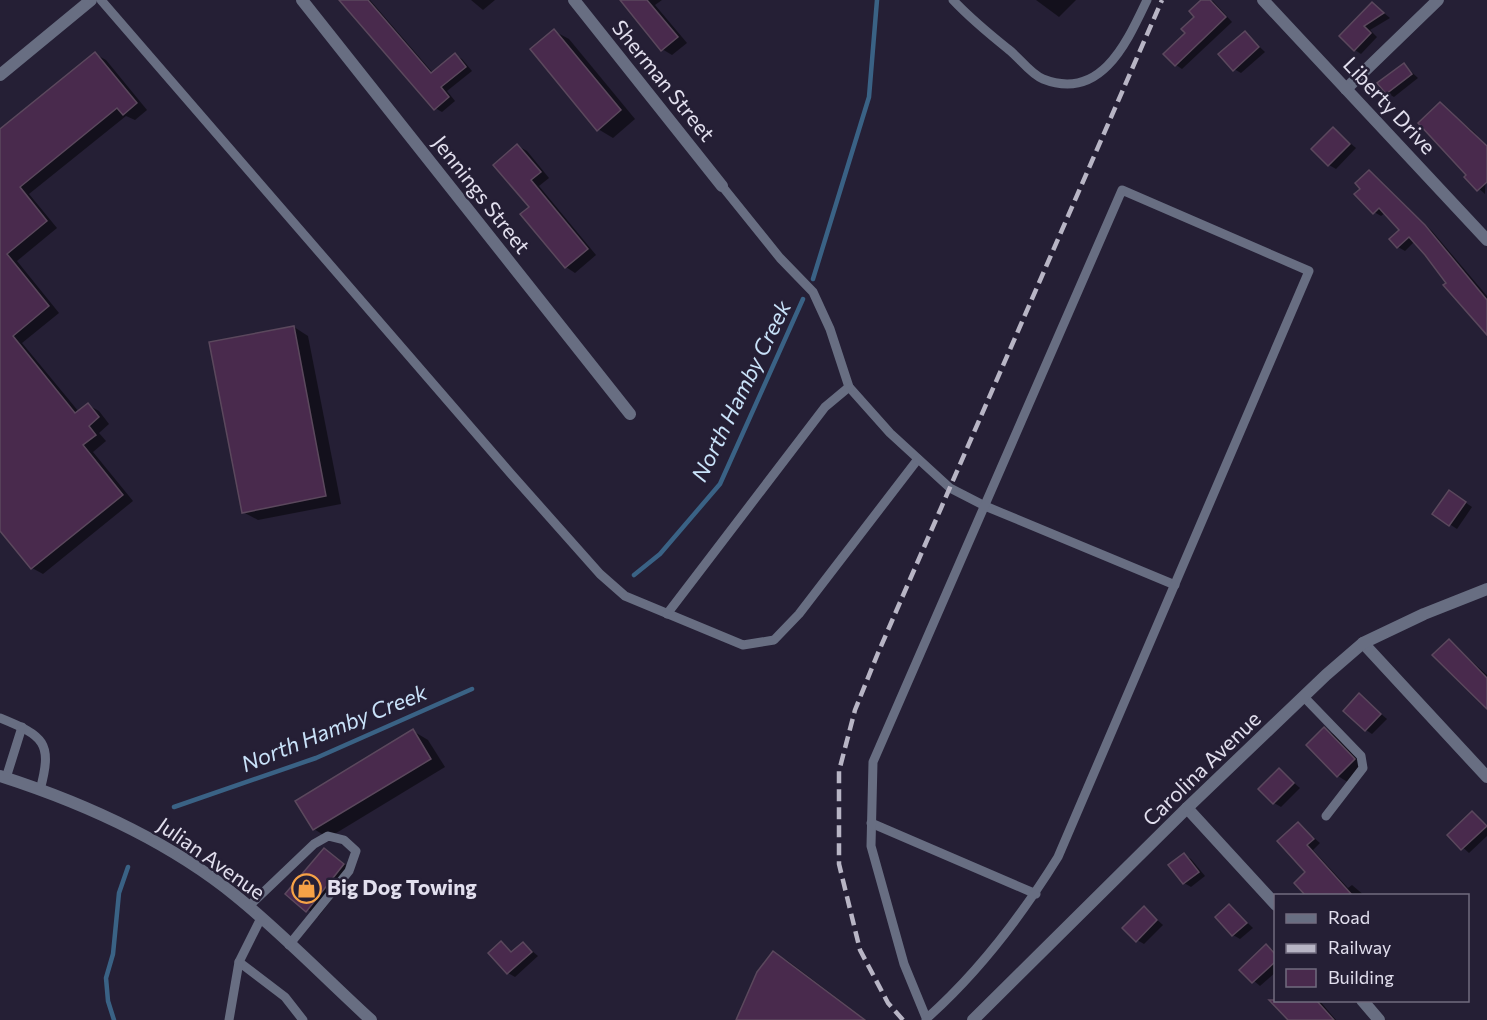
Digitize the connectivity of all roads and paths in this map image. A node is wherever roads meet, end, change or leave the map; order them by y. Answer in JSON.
{"nodes":[{"id":1,"x":91,"y":0,"type":"edge"},
{"id":2,"x":101,"y":0,"type":"edge"},
{"id":3,"x":302,"y":0,"type":"edge"},
{"id":4,"x":574,"y":0,"type":"edge"},
{"id":5,"x":953,"y":0,"type":"edge"},
{"id":6,"x":1147,"y":0,"type":"edge"},
{"id":7,"x":1263,"y":0,"type":"edge"},
{"id":8,"x":1438,"y":0,"type":"edge"},
{"id":9,"x":0,"y":75,"type":"edge"},
{"id":10,"x":1346,"y":89,"type":"junction"},
{"id":11,"x":722,"y":186,"type":"joint"},
{"id":12,"x":1487,"y":240,"type":"edge"},
{"id":13,"x":849,"y":387,"type":"junction"},
{"id":14,"x":630,"y":414,"type":"dead end"},
{"id":15,"x":918,"y":459,"type":"junction"},
{"id":16,"x":985,"y":506,"type":"junction"},
{"id":17,"x":1175,"y":585,"type":"junction"},
{"id":18,"x":1487,"y":589,"type":"edge"},
{"id":19,"x":668,"y":614,"type":"junction"},
{"id":20,"x":1363,"y":644,"type":"junction"},
{"id":21,"x":1304,"y":697,"type":"junction"},
{"id":22,"x":0,"y":718,"type":"edge"},
{"id":23,"x":22,"y":727,"type":"junction"},
{"id":24,"x":1487,"y":777,"type":"edge"},
{"id":25,"x":2,"y":779,"type":"edge"},
{"id":26,"x":40,"y":790,"type":"junction"},
{"id":27,"x":1187,"y":808,"type":"junction"},
{"id":28,"x":1326,"y":816,"type":"dead end"},
{"id":29,"x":871,"y":824,"type":"junction"},
{"id":30,"x":1035,"y":894,"type":"junction"},
{"id":31,"x":1274,"y":904,"type":"edge"},
{"id":32,"x":248,"y":907,"type":"junction"},
{"id":33,"x":261,"y":918,"type":"junction"},
{"id":34,"x":289,"y":945,"type":"junction"},
{"id":35,"x":239,"y":962,"type":"junction"},
{"id":36,"x":1364,"y":1002,"type":"edge"},
{"id":37,"x":229,"y":1020,"type":"edge"},
{"id":38,"x":303,"y":1020,"type":"edge"},
{"id":39,"x":371,"y":1020,"type":"edge"},
{"id":40,"x":927,"y":1020,"type":"edge"},
{"id":41,"x":973,"y":1020,"type":"edge"},
{"id":42,"x":1379,"y":1020,"type":"edge"}],
"edges":[{"from":1,"to":9,"type":"street"},
{"from":2,"to":19,"type":"lane"},
{"from":3,"to":14,"type":"street","name":"Jennings Street"},
{"from":4,"to":11,"type":"street","name":"Sherman Street"},
{"from":5,"to":6,"type":"lane"},
{"from":7,"to":10,"type":"street","name":"Liberty Drive"},
{"from":8,"to":10,"type":"street"},
{"from":10,"to":12,"type":"street","name":"Liberty Drive"},
{"from":11,"to":13,"type":"lane"},
{"from":13,"to":15,"type":"lane"},
{"from":13,"to":19,"type":"lane"},
{"from":15,"to":16,"type":"lane"},
{"from":15,"to":19,"type":"lane"},
{"from":16,"to":17,"type":"lane"},
{"from":16,"to":17,"type":"lane"},
{"from":16,"to":29,"type":"lane"},
{"from":17,"to":30,"type":"lane"},
{"from":18,"to":20,"type":"street","name":"Carolina Avenue"},
{"from":20,"to":21,"type":"street","name":"Carolina Avenue"},
{"from":20,"to":24,"type":"street"},
{"from":21,"to":27,"type":"street","name":"Carolina Avenue"},
{"from":21,"to":28,"type":"lane"},
{"from":22,"to":23,"type":"lane"},
{"from":23,"to":25,"type":"lane"},
{"from":23,"to":26,"type":"lane"},
{"from":25,"to":26,"type":"street","name":"Julian Avenue"},
{"from":26,"to":32,"type":"street","name":"Julian Avenue"},
{"from":27,"to":31,"type":"street"},
{"from":27,"to":41,"type":"street","name":"Carolina Avenue"},
{"from":29,"to":30,"type":"lane"},
{"from":29,"to":40,"type":"lane"},
{"from":30,"to":40,"type":"lane"},
{"from":32,"to":33,"type":"street","name":"Julian Avenue"},
{"from":32,"to":34,"type":"lane"},
{"from":33,"to":34,"type":"street","name":"Julian Avenue"},
{"from":33,"to":35,"type":"lane"},
{"from":34,"to":39,"type":"street","name":"Julian Avenue"},
{"from":35,"to":37,"type":"lane"},
{"from":35,"to":38,"type":"lane"},
{"from":36,"to":42,"type":"street"}]}
